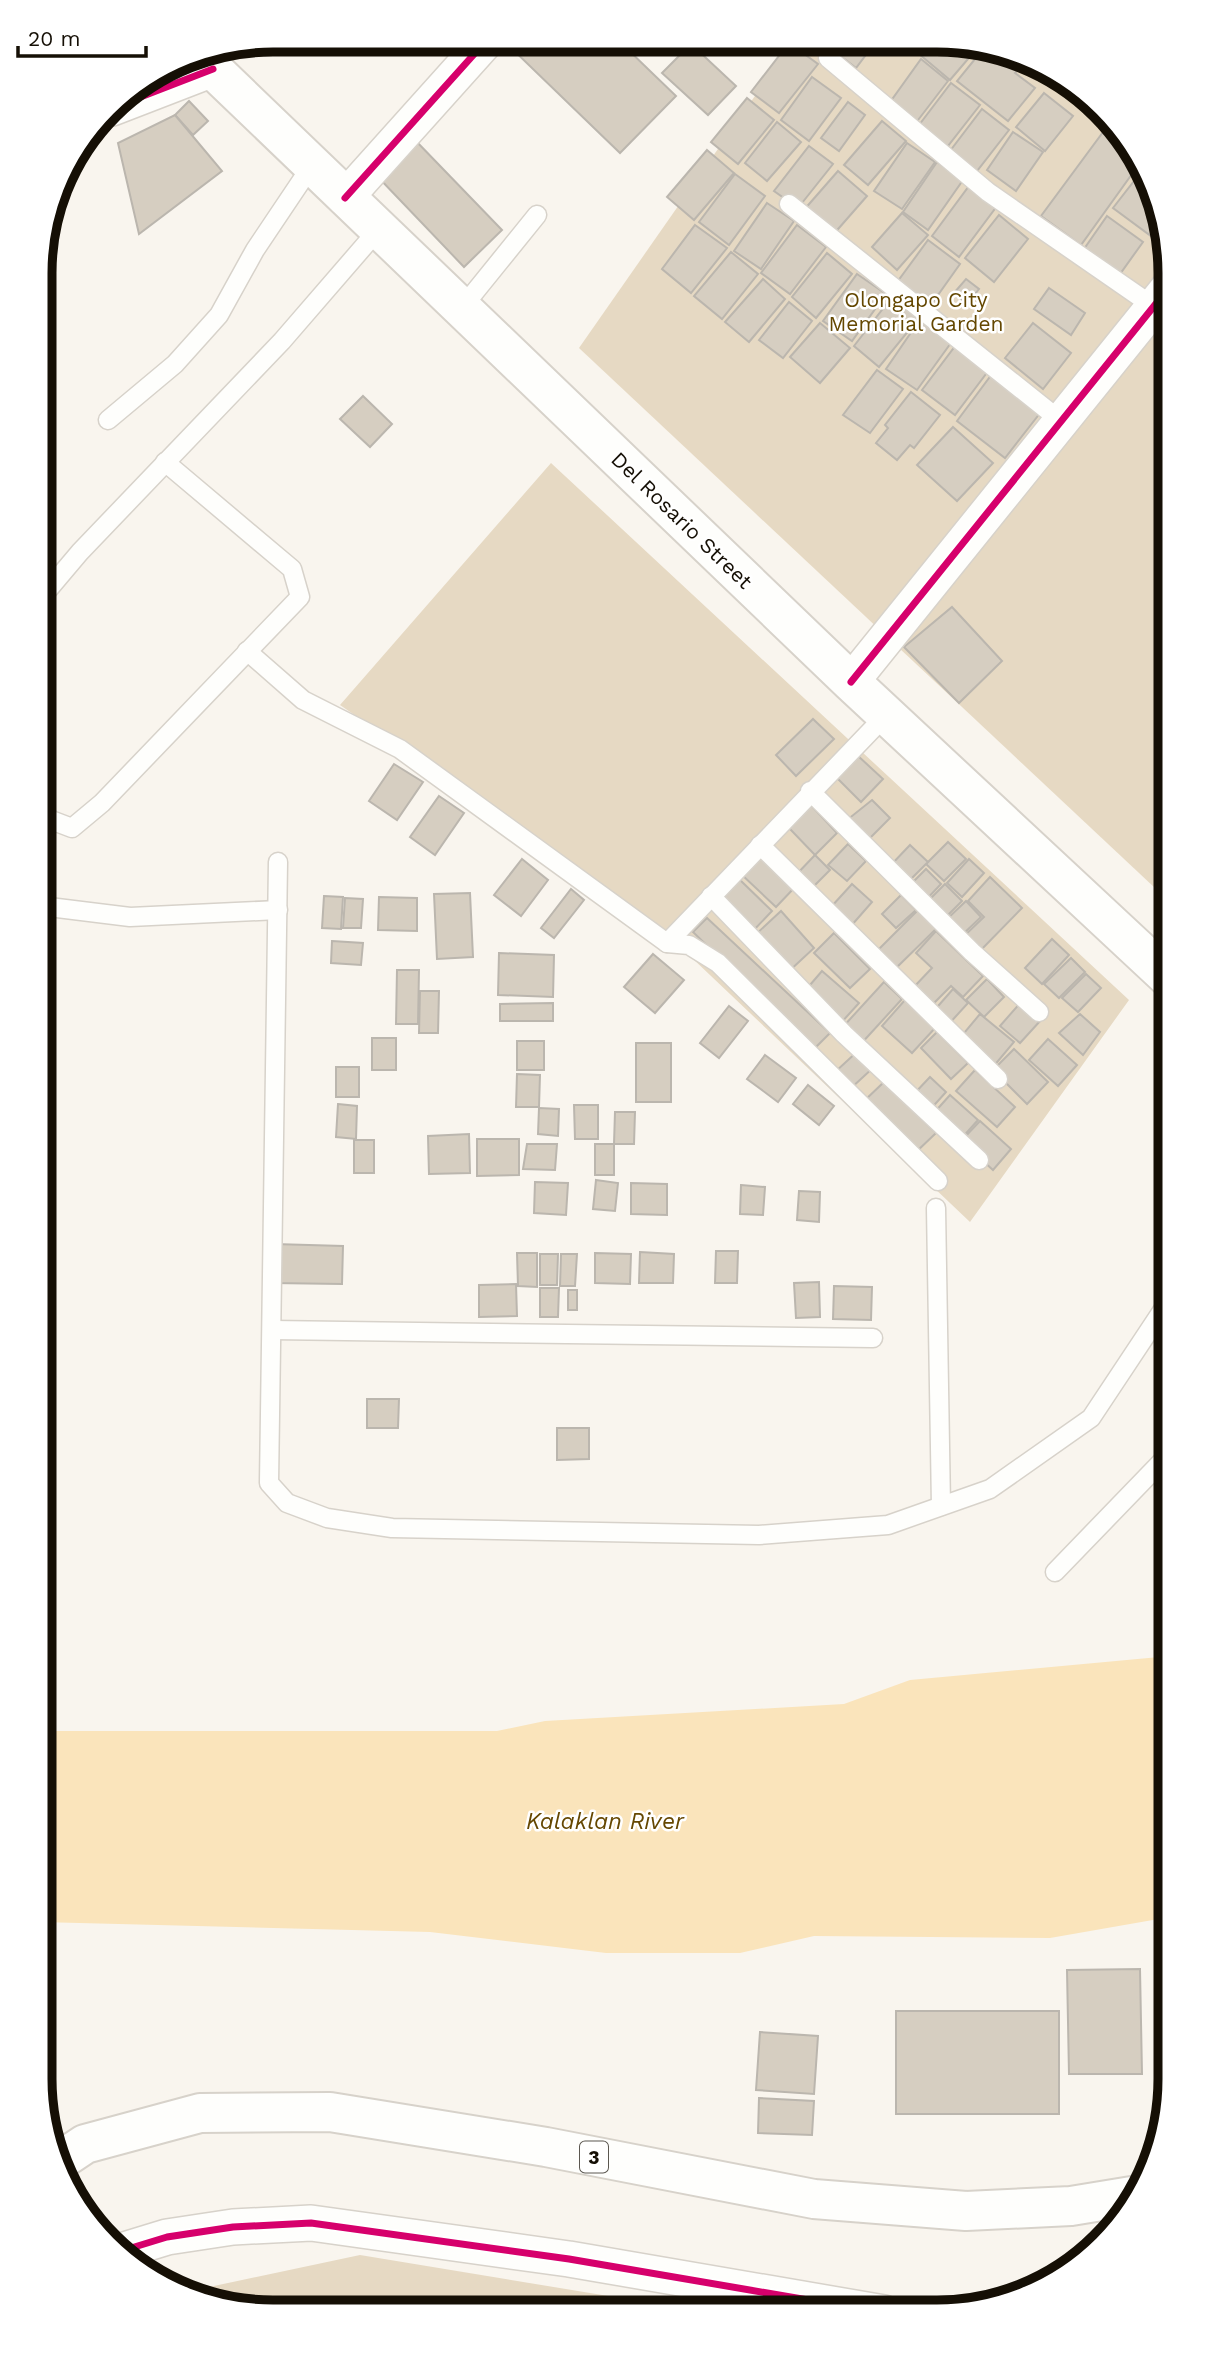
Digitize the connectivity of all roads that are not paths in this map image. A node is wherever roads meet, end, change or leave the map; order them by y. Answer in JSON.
{"nodes":[{"id":1,"x":475,"y":53,"type":"edge"},
{"id":2,"x":828,"y":58,"type":"dead end"},
{"id":3,"x":206,"y":63,"type":"edge"},
{"id":4,"x":196,"y":67,"type":"edge"},
{"id":5,"x":158,"y":85,"type":"edge"},
{"id":6,"x":312,"y":165,"type":"junction"},
{"id":7,"x":345,"y":198,"type":"junction"},
{"id":8,"x":789,"y":204,"type":"dead end"},
{"id":9,"x":537,"y":215,"type":"dead end"},
{"id":10,"x":378,"y":230,"type":"junction"},
{"id":11,"x":1158,"y":294,"type":"edge"},
{"id":12,"x":1158,"y":301,"type":"edge"},
{"id":13,"x":461,"y":309,"type":"junction"},
{"id":14,"x":108,"y":420,"type":"dead end"},
{"id":15,"x":1061,"y":421,"type":"junction"},
{"id":16,"x":165,"y":462,"type":"junction"},
{"id":17,"x":52,"y":586,"type":"edge"},
{"id":18,"x":247,"y":651,"type":"junction"},
{"id":19,"x":851,"y":682,"type":"junction"},
{"id":20,"x":886,"y":715,"type":"junction"},
{"id":21,"x":810,"y":791,"type":"junction"},
{"id":22,"x":52,"y":820,"type":"edge"},
{"id":23,"x":760,"y":845,"type":"junction"},
{"id":24,"x":278,"y":862,"type":"dead end"},
{"id":25,"x":711,"y":896,"type":"junction"},
{"id":26,"x":52,"y":907,"type":"edge"},
{"id":27,"x":278,"y":910,"type":"junction"},
{"id":28,"x":667,"y":943,"type":"junction"},
{"id":29,"x":1158,"y":968,"type":"edge"},
{"id":30,"x":1039,"y":1012,"type":"dead end"},
{"id":31,"x":998,"y":1079,"type":"dead end"},
{"id":32,"x":979,"y":1160,"type":"dead end"},
{"id":33,"x":938,"y":1181,"type":"dead end"},
{"id":34,"x":936,"y":1208,"type":"dead end"},
{"id":35,"x":1158,"y":1317,"type":"edge"},
{"id":36,"x":272,"y":1329,"type":"junction"},
{"id":37,"x":873,"y":1338,"type":"dead end"},
{"id":38,"x":1158,"y":1465,"type":"edge"},
{"id":39,"x":941,"y":1506,"type":"junction"},
{"id":40,"x":1055,"y":1572,"type":"dead end"},
{"id":41,"x":66,"y":2156,"type":"edge"},
{"id":42,"x":1125,"y":2196,"type":"edge"},
{"id":43,"x":131,"y":2248,"type":"edge"},
{"id":44,"x":808,"y":2300,"type":"edge"}],
"edges":[{"from":1,"to":7,"type":"street"},
{"from":2,"to":11,"type":"lane"},
{"from":3,"to":6,"type":"main road","name":"Del Rosario Street"},
{"from":4,"to":5,"type":"street"},
{"from":6,"to":7,"type":"main road","name":"Del Rosario Street"},
{"from":6,"to":14,"type":"lane"},
{"from":7,"to":10,"type":"main road","name":"Del Rosario Street"},
{"from":8,"to":15,"type":"lane"},
{"from":9,"to":13,"type":"lane"},
{"from":10,"to":13,"type":"main road","name":"Del Rosario Street"},
{"from":10,"to":16,"type":"lane"},
{"from":12,"to":15,"type":"street"},
{"from":13,"to":19,"type":"main road","name":"Del Rosario Street"},
{"from":15,"to":19,"type":"street"},
{"from":16,"to":17,"type":"lane"},
{"from":16,"to":18,"type":"lane"},
{"from":18,"to":22,"type":"lane"},
{"from":18,"to":28,"type":"lane"},
{"from":19,"to":20,"type":"main road","name":"Del Rosario Street"},
{"from":20,"to":21,"type":"lane"},
{"from":20,"to":29,"type":"main road","name":"Del Rosario Street"},
{"from":21,"to":23,"type":"lane"},
{"from":21,"to":30,"type":"lane"},
{"from":23,"to":25,"type":"lane"},
{"from":23,"to":31,"type":"lane"},
{"from":24,"to":27,"type":"lane"},
{"from":25,"to":28,"type":"lane"},
{"from":25,"to":32,"type":"lane"},
{"from":26,"to":27,"type":"lane"},
{"from":27,"to":36,"type":"lane"},
{"from":28,"to":33,"type":"lane"},
{"from":34,"to":39,"type":"lane"},
{"from":35,"to":39,"type":"lane"},
{"from":36,"to":37,"type":"lane"},
{"from":36,"to":39,"type":"lane"},
{"from":38,"to":40,"type":"lane"},
{"from":41,"to":42,"type":"main road","number":"3"},
{"from":43,"to":44,"type":"street"}]}
